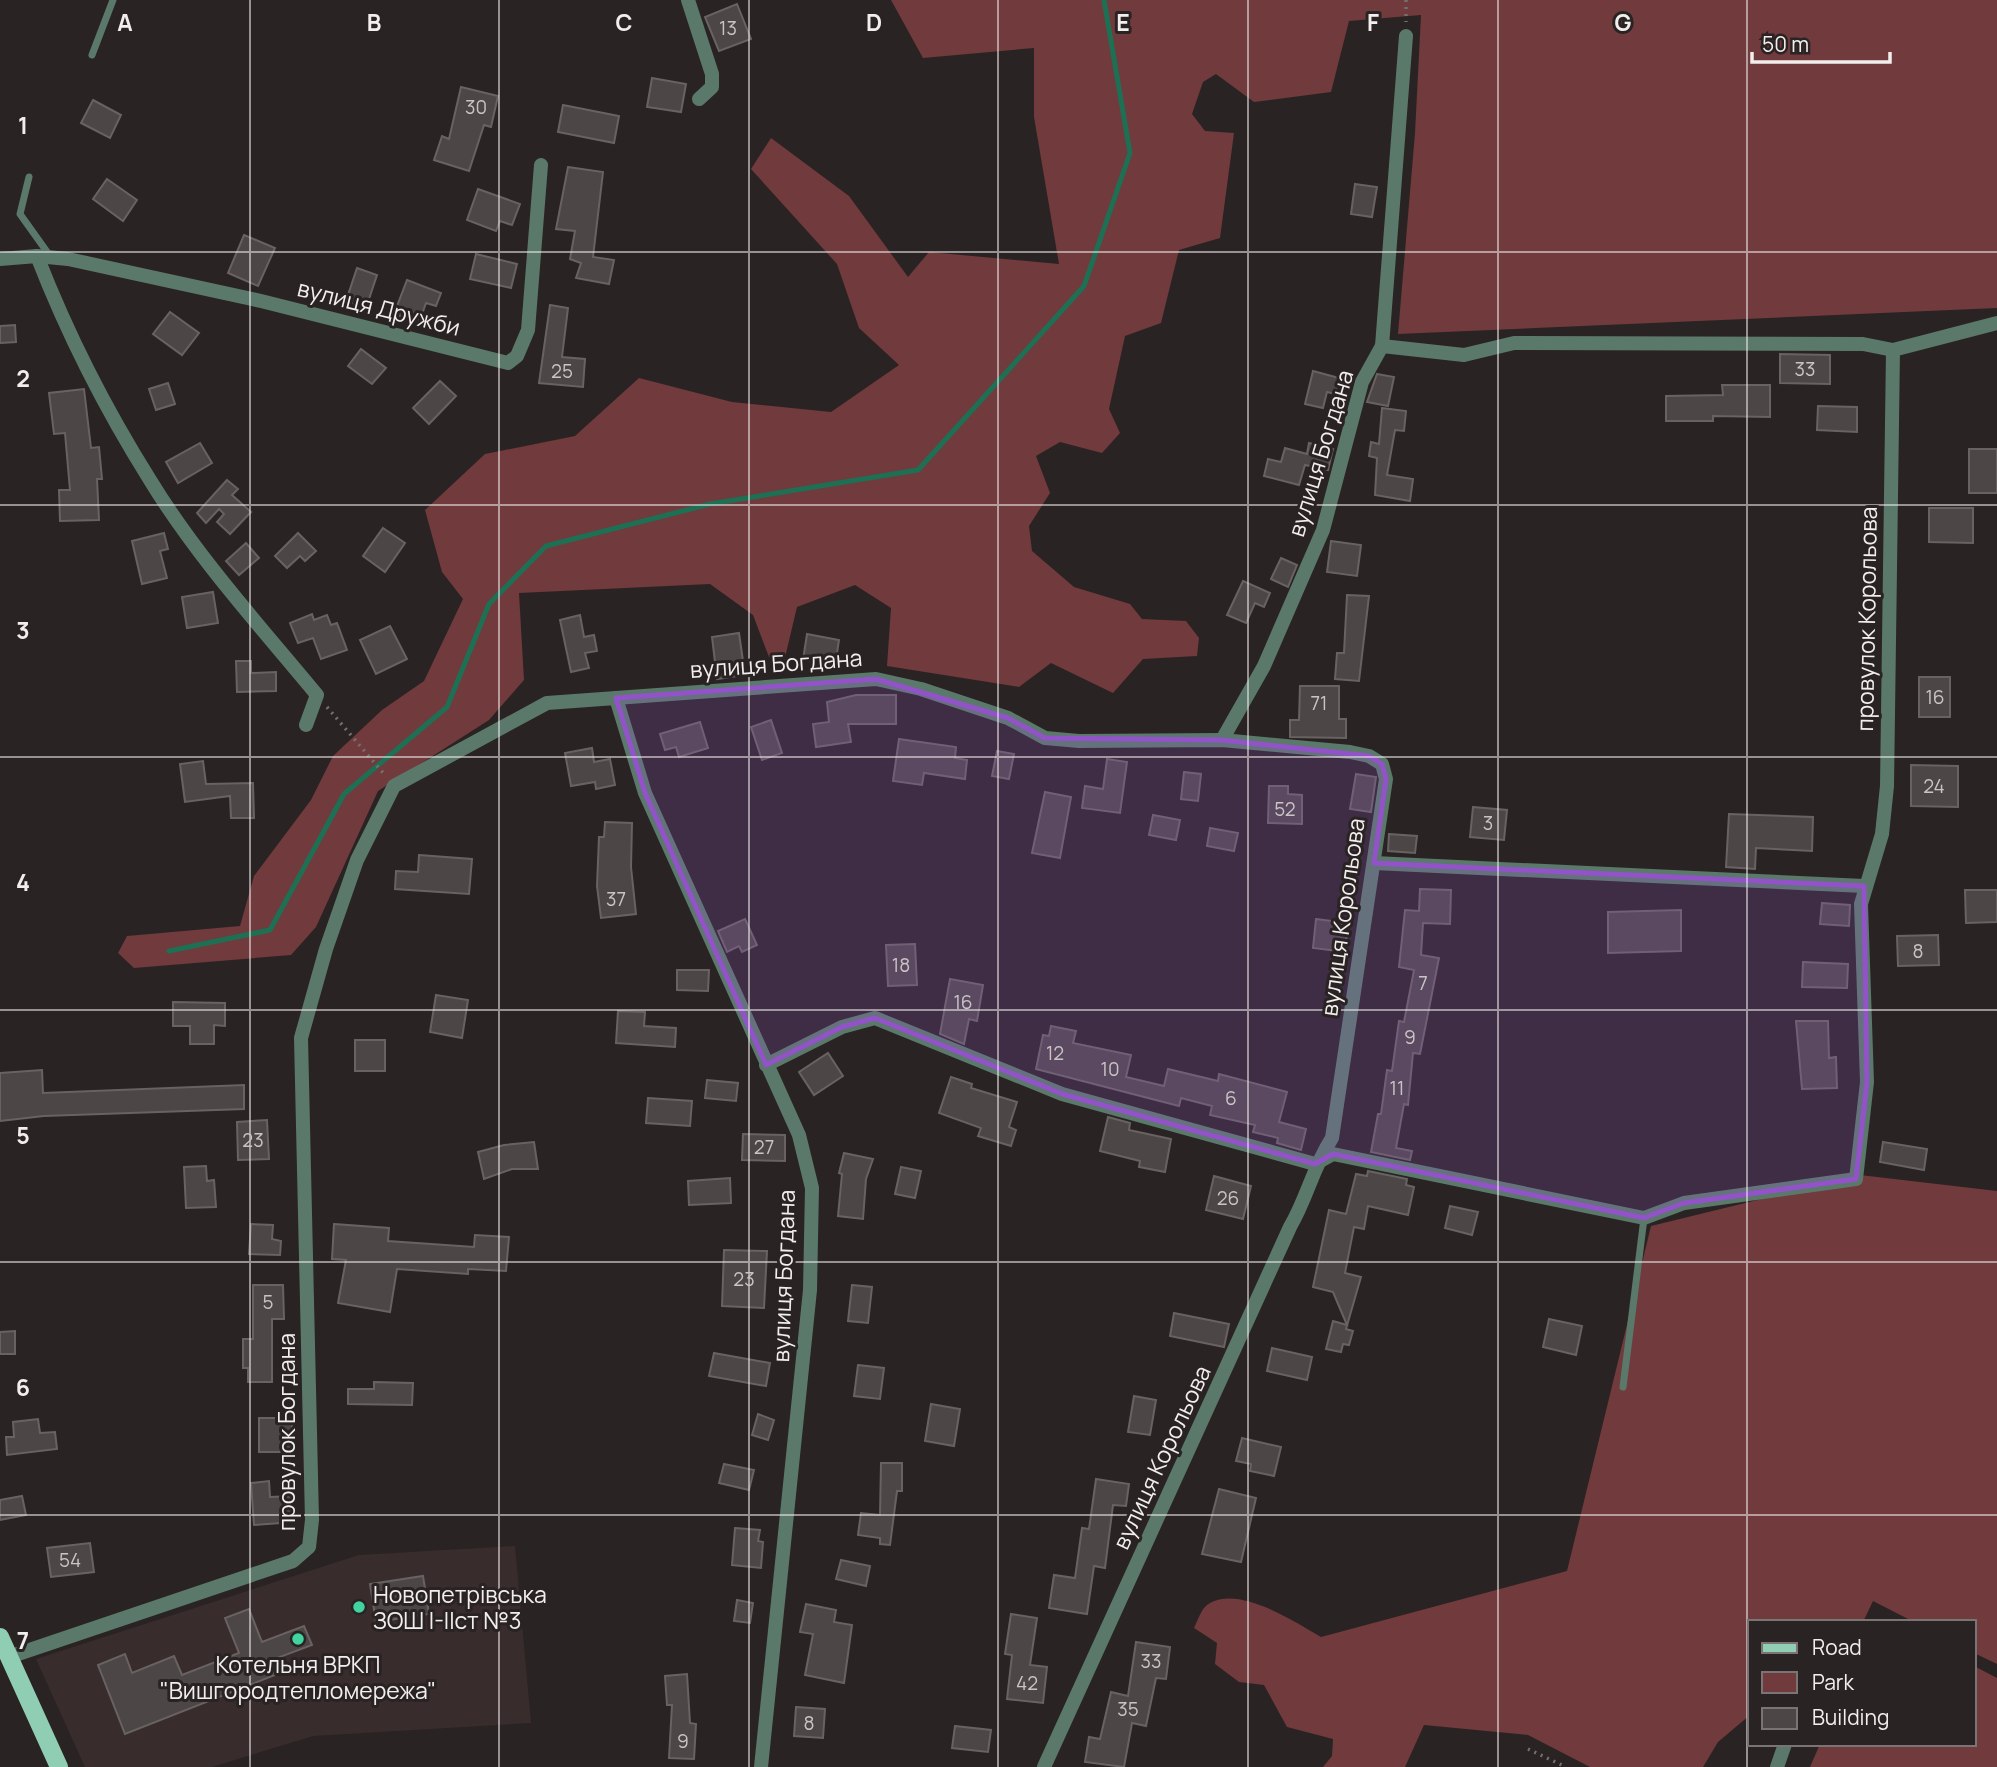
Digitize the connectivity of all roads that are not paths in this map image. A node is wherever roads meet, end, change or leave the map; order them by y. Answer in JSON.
{"nodes":[{"id":1,"x":113,"y":0,"type":"edge"},
{"id":2,"x":688,"y":0,"type":"edge"},
{"id":3,"x":1406,"y":36,"type":"road end"},
{"id":4,"x":92,"y":55,"type":"dead end"},
{"id":5,"x":699,"y":99,"type":"dead end"},
{"id":6,"x":541,"y":165,"type":"dead end"},
{"id":7,"x":29,"y":177,"type":"dead end"},
{"id":8,"x":44,"y":256,"type":"junction"},
{"id":9,"x":0,"y":259,"type":"edge"},
{"id":10,"x":1997,"y":323,"type":"edge"},
{"id":11,"x":1382,"y":346,"type":"junction"},
{"id":12,"x":1893,"y":350,"type":"junction"},
{"id":13,"x":616,"y":698,"type":"junction"},
{"id":14,"x":306,"y":725,"type":"dead end"},
{"id":15,"x":1222,"y":740,"type":"junction"},
{"id":16,"x":1382,"y":796,"type":"joint"},
{"id":17,"x":1374,"y":863,"type":"junction"},
{"id":18,"x":1864,"y":886,"type":"junction"},
{"id":19,"x":301,"y":1038,"type":"joint"},
{"id":20,"x":766,"y":1065,"type":"junction"},
{"id":21,"x":1315,"y":1164,"type":"junction"},
{"id":22,"x":1644,"y":1218,"type":"junction"},
{"id":23,"x":1623,"y":1387,"type":"dead end"},
{"id":24,"x":0,"y":1637,"type":"edge"},
{"id":25,"x":9,"y":1657,"type":"junction"},
{"id":26,"x":1784,"y":1746,"type":"edge"},
{"id":27,"x":59,"y":1767,"type":"edge"},
{"id":28,"x":761,"y":1767,"type":"edge"},
{"id":29,"x":1044,"y":1767,"type":"edge"},
{"id":30,"x":1777,"y":1767,"type":"edge"}],
"edges":[{"from":1,"to":4,"type":"lane"},
{"from":2,"to":5,"type":"street"},
{"from":3,"to":11,"type":"street","name":"вулиця Богдана"},
{"from":6,"to":8,"type":"street","name":"вулиця Дружби"},
{"from":7,"to":8,"type":"lane"},
{"from":8,"to":9,"type":"street","name":"вулиця Дружби"},
{"from":8,"to":14,"type":"street"},
{"from":10,"to":12,"type":"street"},
{"from":11,"to":12,"type":"street"},
{"from":11,"to":15,"type":"street","name":"вулиця Богдана"},
{"from":12,"to":18,"type":"street","name":"провулок Корольова"},
{"from":13,"to":15,"type":"street","name":"вулиця Богдана"},
{"from":13,"to":19,"type":"street","name":"вулиця Богдана"},
{"from":13,"to":20,"type":"street","name":"вулиця Богдана"},
{"from":15,"to":16,"type":"street","name":"вулиця Богдана"},
{"from":16,"to":17,"type":"street","name":"вулиця Корольова"},
{"from":17,"to":18,"type":"street"},
{"from":17,"to":21,"type":"street","name":"вулиця Корольова"},
{"from":18,"to":22,"type":"street","name":"провулок Корольова"},
{"from":19,"to":25,"type":"street","name":"провулок Богдана"},
{"from":20,"to":21,"type":"street"},
{"from":20,"to":28,"type":"street","name":"вулиця Богдана"},
{"from":21,"to":22,"type":"street"},
{"from":21,"to":29,"type":"street","name":"вулиця Корольова"},
{"from":22,"to":23,"type":"lane"},
{"from":24,"to":25,"type":"main road"},
{"from":25,"to":27,"type":"main road"},
{"from":26,"to":30,"type":"street"}]}
